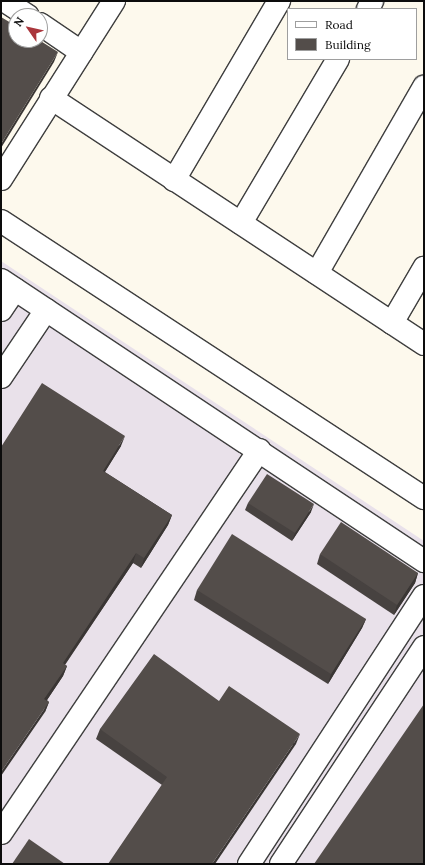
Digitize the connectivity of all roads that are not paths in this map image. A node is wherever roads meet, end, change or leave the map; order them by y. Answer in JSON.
{"nodes":[{"id":1,"x":5,"y":1,"type":"edge"},
{"id":2,"x":114,"y":1,"type":"edge"},
{"id":3,"x":279,"y":1,"type":"edge"},
{"id":4,"x":16,"y":8,"type":"edge"},
{"id":5,"x":48,"y":29,"type":"edge"},
{"id":6,"x":81,"y":52,"type":"junction"},
{"id":7,"x":337,"y":60,"type":"edge"},
{"id":8,"x":424,"y":87,"type":"edge"},
{"id":9,"x":51,"y":98,"type":"junction"},
{"id":10,"x":1,"y":179,"type":"edge"},
{"id":11,"x":174,"y":180,"type":"junction"},
{"id":12,"x":1,"y":222,"type":"edge"},
{"id":13,"x":241,"y":224,"type":"junction"},
{"id":14,"x":424,"y":268,"type":"edge"},
{"id":15,"x":317,"y":273,"type":"junction"},
{"id":16,"x":8,"y":285,"type":"edge"},
{"id":17,"x":1,"y":310,"type":"edge"},
{"id":18,"x":46,"y":310,"type":"junction"},
{"id":19,"x":392,"y":323,"type":"junction"},
{"id":20,"x":424,"y":344,"type":"edge"},
{"id":21,"x":1,"y":377,"type":"edge"},
{"id":22,"x":259,"y":450,"type":"junction"},
{"id":23,"x":424,"y":498,"type":"edge"},
{"id":24,"x":424,"y":561,"type":"edge"},
{"id":25,"x":424,"y":596,"type":"edge"},
{"id":26,"x":424,"y":647,"type":"edge"},
{"id":27,"x":1,"y":833,"type":"edge"},
{"id":28,"x":249,"y":864,"type":"edge"},
{"id":29,"x":281,"y":864,"type":"edge"}],
"edges":[{"from":1,"to":4,"type":"street"},
{"from":2,"to":6,"type":"street"},
{"from":3,"to":11,"type":"street"},
{"from":5,"to":6,"type":"street"},
{"from":6,"to":9,"type":"street"},
{"from":7,"to":13,"type":"street"},
{"from":8,"to":15,"type":"street"},
{"from":9,"to":10,"type":"street"},
{"from":9,"to":11,"type":"street"},
{"from":11,"to":13,"type":"street"},
{"from":12,"to":23,"type":"street"},
{"from":13,"to":15,"type":"street"},
{"from":14,"to":19,"type":"street"},
{"from":15,"to":19,"type":"street"},
{"from":16,"to":17,"type":"street"},
{"from":16,"to":18,"type":"street"},
{"from":18,"to":21,"type":"street"},
{"from":18,"to":22,"type":"street"},
{"from":19,"to":20,"type":"street"},
{"from":22,"to":24,"type":"street"},
{"from":22,"to":27,"type":"street"},
{"from":25,"to":28,"type":"street"},
{"from":26,"to":29,"type":"street"}]}
